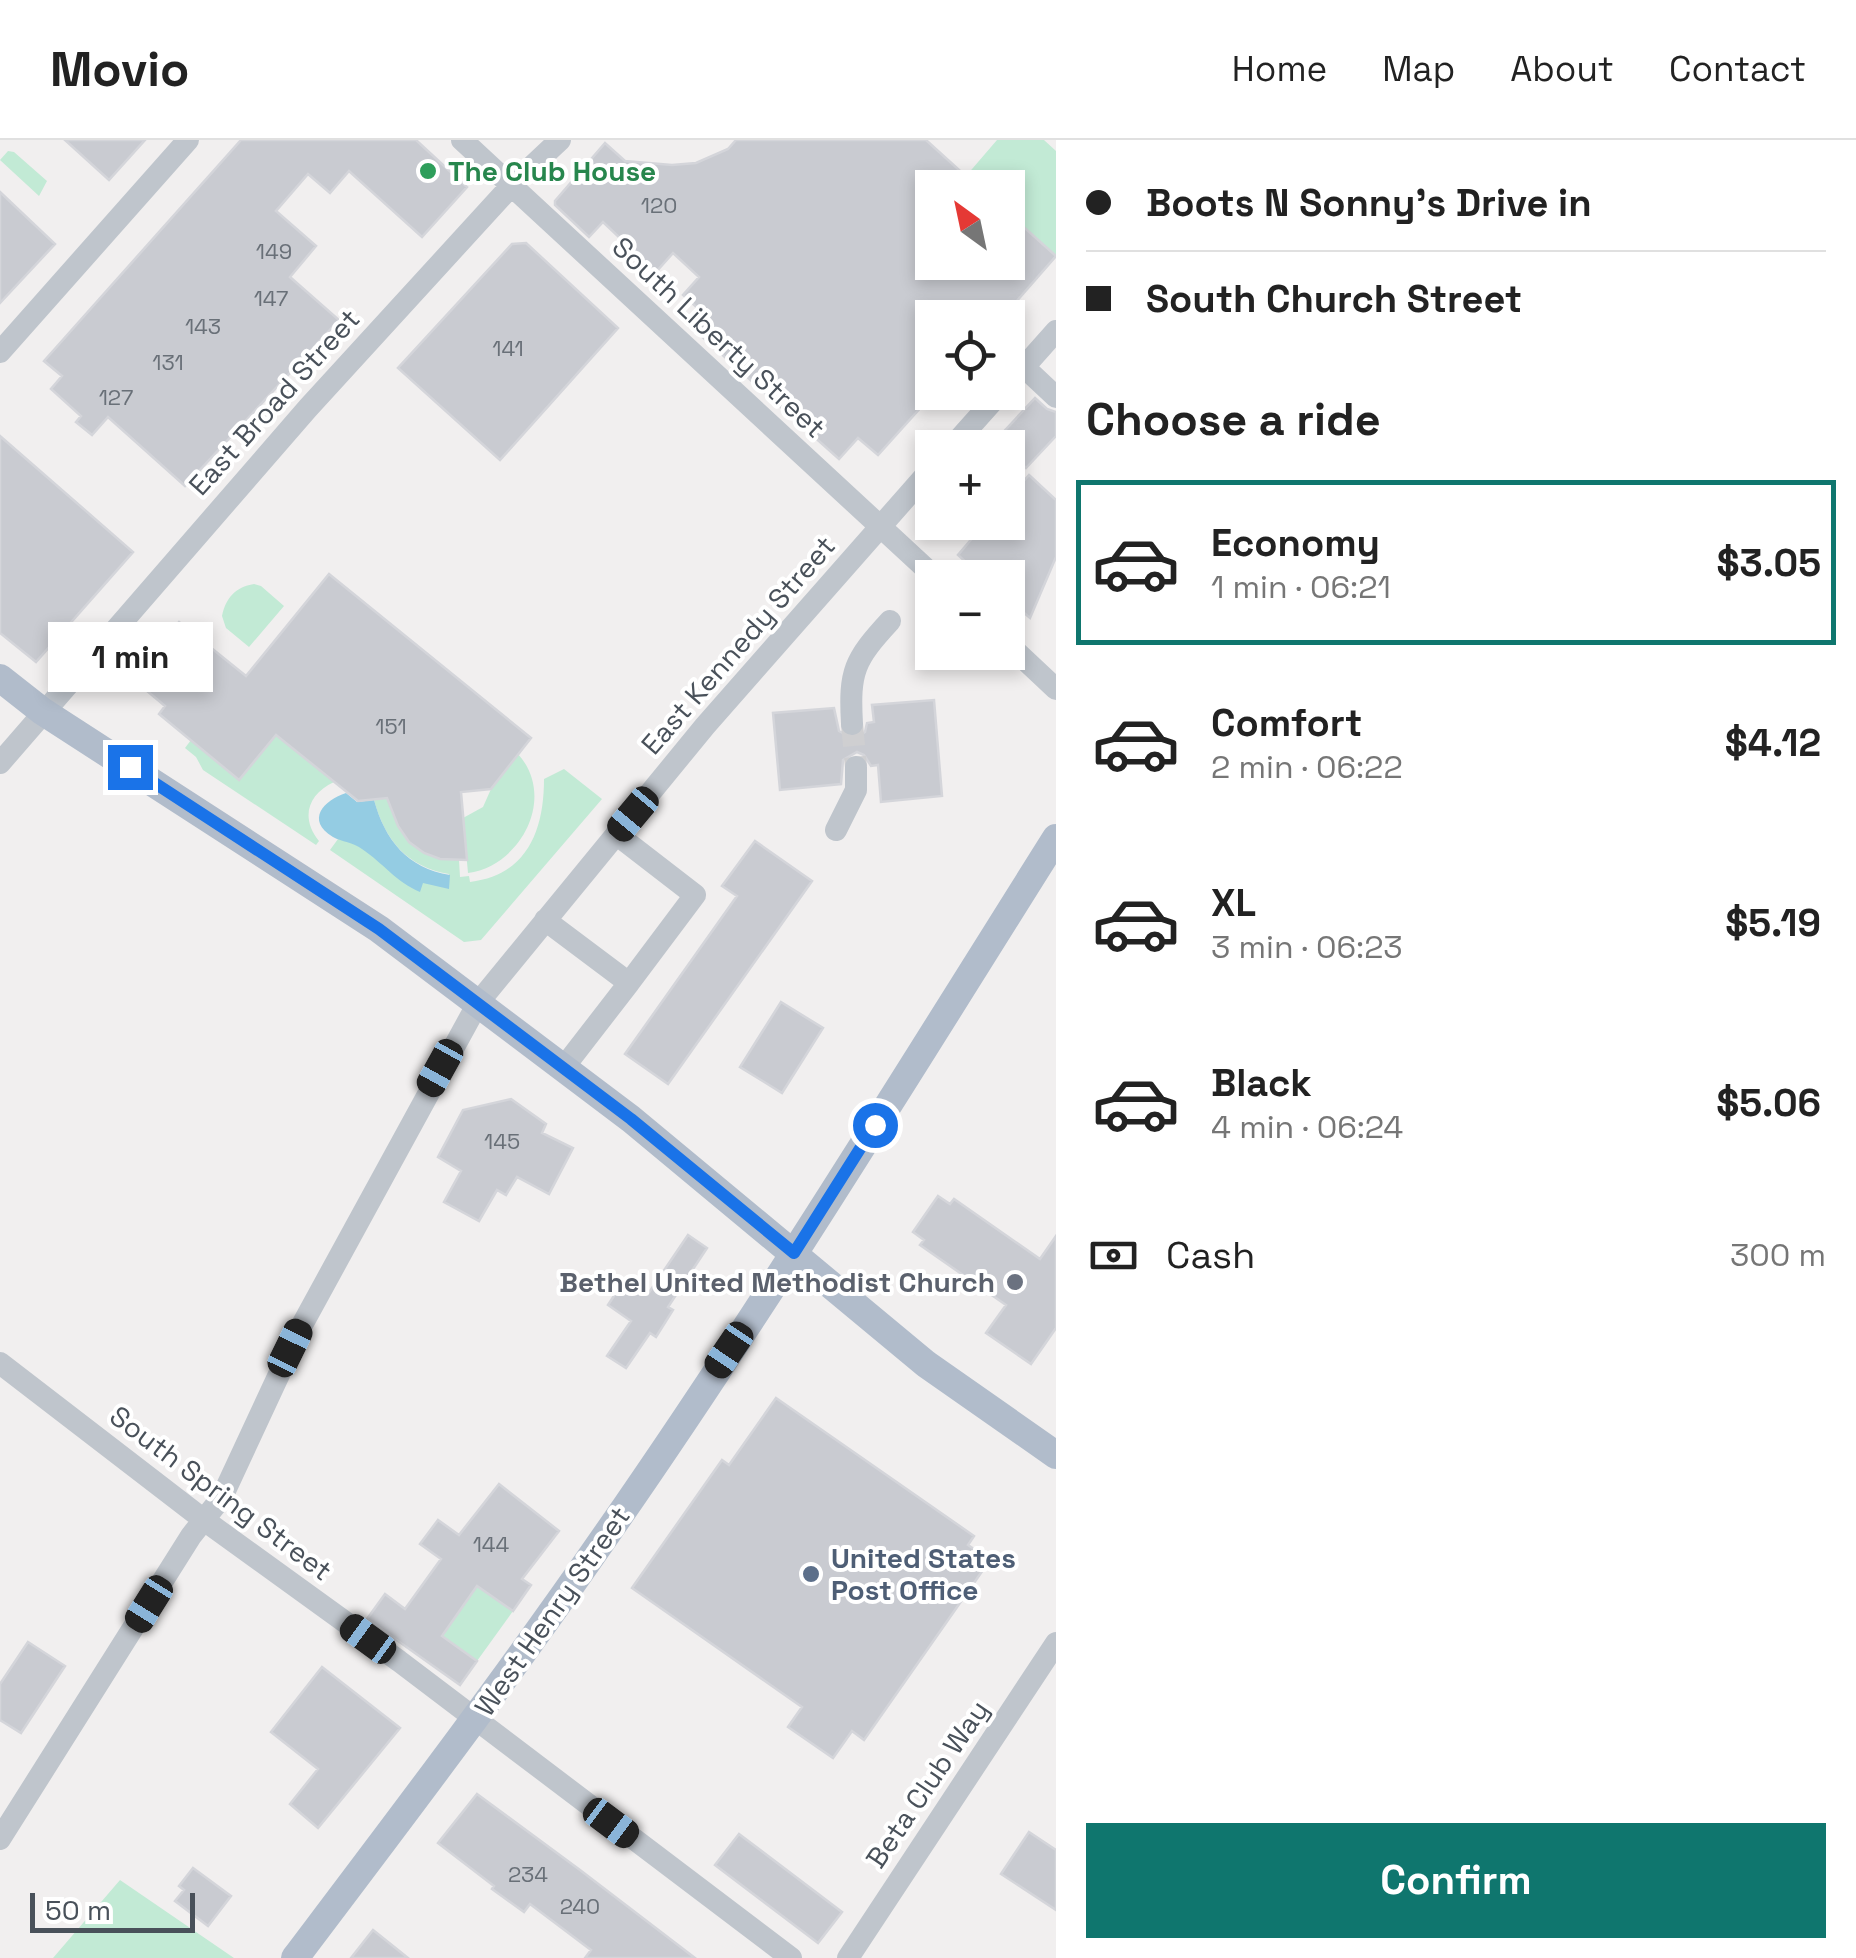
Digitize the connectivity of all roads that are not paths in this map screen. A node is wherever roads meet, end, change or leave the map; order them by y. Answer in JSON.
{"nodes":[{"id":1,"x":188,"y":140,"type":"edge"},
{"id":2,"x":462,"y":140,"type":"edge"},
{"id":3,"x":560,"y":140,"type":"edge"},
{"id":4,"x":512,"y":185,"type":"junction"},
{"id":5,"x":1056,"y":331,"type":"edge"},
{"id":6,"x":0,"y":352,"type":"edge"},
{"id":7,"x":1025,"y":366,"type":"edge"},
{"id":8,"x":1025,"y":368,"type":"edge"},
{"id":9,"x":1056,"y":397,"type":"edge"},
{"id":10,"x":985,"y":410,"type":"edge"},
{"id":11,"x":967,"y":430,"type":"edge"},
{"id":12,"x":915,"y":487,"type":"edge"},
{"id":13,"x":880,"y":526,"type":"junction"},
{"id":14,"x":917,"y":560,"type":"edge"},
{"id":15,"x":890,"y":621,"type":"dead end"},
{"id":16,"x":1025,"y":660,"type":"edge"},
{"id":17,"x":0,"y":678,"type":"edge"},
{"id":18,"x":1056,"y":689,"type":"edge"},
{"id":19,"x":42,"y":711,"type":"junction"},
{"id":20,"x":852,"y":724,"type":"tunnel mouth"},
{"id":21,"x":0,"y":763,"type":"edge"},
{"id":22,"x":856,"y":768,"type":"tunnel mouth"},
{"id":23,"x":836,"y":830,"type":"dead end"},
{"id":24,"x":616,"y":834,"type":"junction"},
{"id":25,"x":1056,"y":838,"type":"edge"},
{"id":26,"x":546,"y":920,"type":"junction"},
{"id":27,"x":629,"y":982,"type":"junction"},
{"id":28,"x":478,"y":1002,"type":"junction"},
{"id":29,"x":564,"y":1067,"type":"junction"},
{"id":30,"x":794,"y":1253,"type":"junction"},
{"id":31,"x":0,"y":1363,"type":"edge"},
{"id":32,"x":1056,"y":1455,"type":"edge"},
{"id":33,"x":204,"y":1520,"type":"junction"},
{"id":34,"x":1056,"y":1643,"type":"edge"},
{"id":35,"x":475,"y":1722,"type":"junction"},
{"id":36,"x":0,"y":1839,"type":"edge"},
{"id":37,"x":295,"y":1958,"type":"edge"},
{"id":38,"x":790,"y":1958,"type":"edge"},
{"id":39,"x":848,"y":1958,"type":"edge"}],
"edges":[{"from":1,"to":6,"type":"street"},
{"from":2,"to":4,"type":"street","name":"South Liberty Street"},
{"from":3,"to":4,"type":"street","name":"East Broad Street"},
{"from":4,"to":13,"type":"street","name":"South Liberty Street"},
{"from":4,"to":19,"type":"street","name":"East Broad Street"},
{"from":5,"to":7,"type":"street"},
{"from":8,"to":9,"type":"street"},
{"from":10,"to":11,"type":"street"},
{"from":12,"to":13,"type":"street","name":"East Kennedy Street"},
{"from":13,"to":14,"type":"street","name":"South Liberty Street"},
{"from":13,"to":24,"type":"street","name":"East Kennedy Street"},
{"from":15,"to":20,"type":"street"},
{"from":16,"to":18,"type":"street"},
{"from":17,"to":19,"type":"main road"},
{"from":19,"to":21,"type":"street","name":"East Broad Street"},
{"from":19,"to":28,"type":"main road"},
{"from":22,"to":23,"type":"street"},
{"from":24,"to":26,"type":"street","name":"East Kennedy Street"},
{"from":24,"to":27,"type":"street"},
{"from":25,"to":30,"type":"main road","name":"West Henry Street"},
{"from":26,"to":27,"type":"street"},
{"from":26,"to":28,"type":"street","name":"East Kennedy Street"},
{"from":27,"to":29,"type":"street"},
{"from":28,"to":29,"type":"main road"},
{"from":28,"to":33,"type":"street","name":"East Kennedy Street"},
{"from":29,"to":30,"type":"main road"},
{"from":30,"to":32,"type":"main road"},
{"from":30,"to":35,"type":"main road","name":"West Henry Street"},
{"from":31,"to":33,"type":"street","name":"South Spring Street"},
{"from":33,"to":35,"type":"street","name":"South Spring Street"},
{"from":33,"to":36,"type":"street","name":"East Kennedy Street"},
{"from":34,"to":39,"type":"street","name":"Beta Club Way"},
{"from":35,"to":37,"type":"main road","name":"West Henry Street"},
{"from":35,"to":38,"type":"street","name":"South Spring Street"}]}
